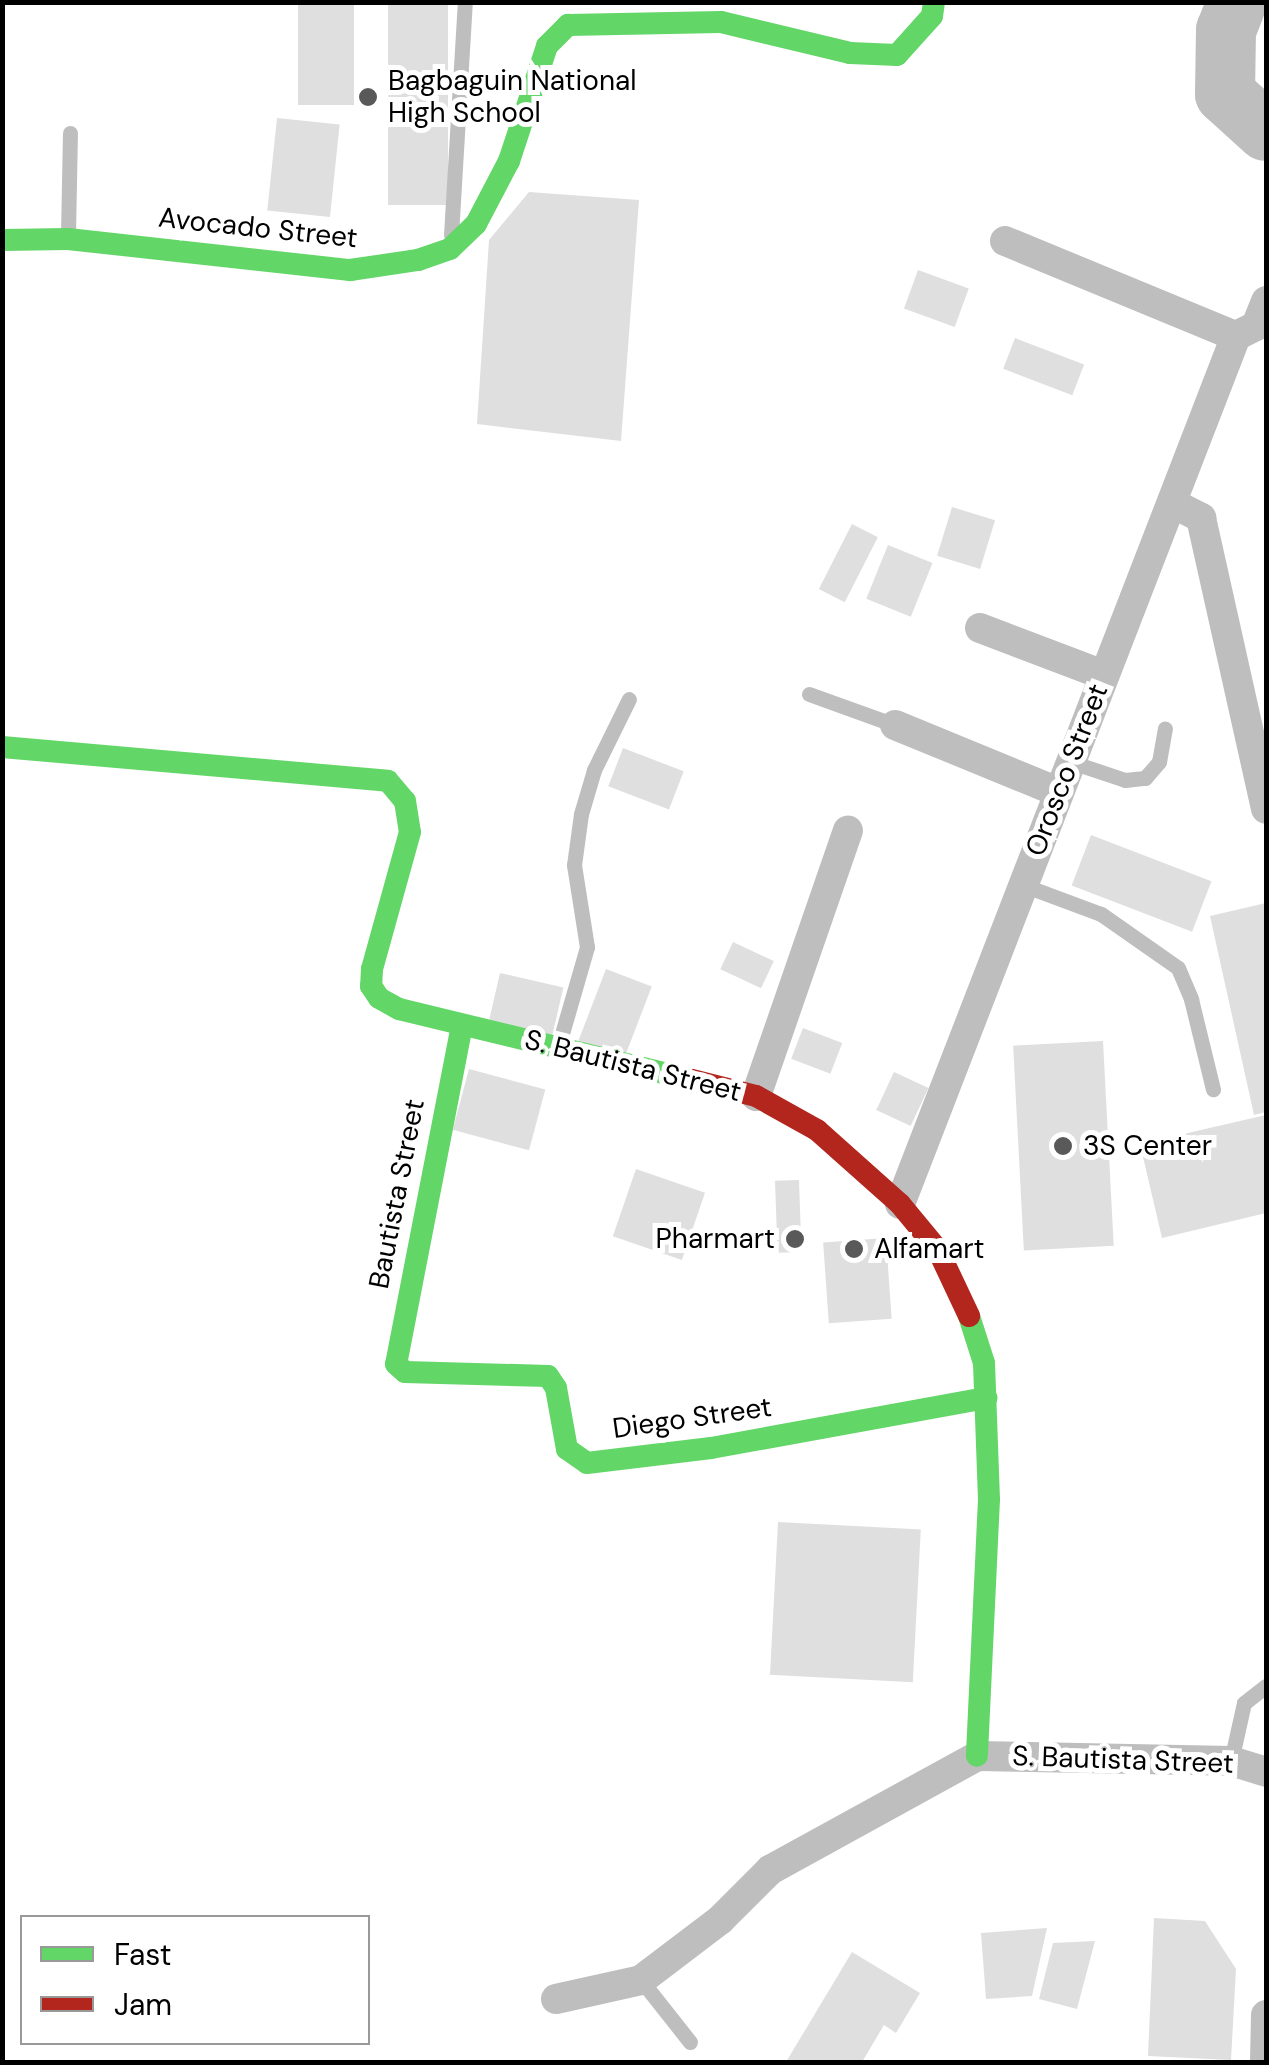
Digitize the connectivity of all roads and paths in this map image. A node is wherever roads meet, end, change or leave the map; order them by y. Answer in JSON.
{"nodes":[{"id":1,"x":465,"y":2,"type":"edge"},
{"id":2,"x":934,"y":2,"type":"edge"},
{"id":3,"x":70,"y":133,"type":"dead end"},
{"id":4,"x":68,"y":239,"type":"junction"},
{"id":5,"x":2,"y":240,"type":"edge"},
{"id":6,"x":1005,"y":241,"type":"dead end"},
{"id":7,"x":450,"y":249,"type":"junction"},
{"id":8,"x":1266,"y":301,"type":"edge"},
{"id":9,"x":1236,"y":336,"type":"junction"},
{"id":10,"x":1172,"y":503,"type":"junction"},
{"id":11,"x":980,"y":628,"type":"dead end"},
{"id":12,"x":1104,"y":674,"type":"junction"},
{"id":13,"x":809,"y":694,"type":"dead end"},
{"id":14,"x":629,"y":699,"type":"dead end"},
{"id":15,"x":895,"y":725,"type":"joint"},
{"id":16,"x":1165,"y":729,"type":"dead end"},
{"id":17,"x":2,"y":747,"type":"edge"},
{"id":18,"x":1071,"y":762,"type":"junction"},
{"id":19,"x":1058,"y":792,"type":"junction"},
{"id":20,"x":1266,"y":809,"type":"edge"},
{"id":21,"x":848,"y":830,"type":"dead end"},
{"id":22,"x":1023,"y":885,"type":"junction"},
{"id":23,"x":462,"y":1025,"type":"junction"},
{"id":24,"x":558,"y":1048,"type":"junction"},
{"id":25,"x":1213,"y":1089,"type":"dead end"},
{"id":26,"x":756,"y":1096,"type":"junction"},
{"id":27,"x":900,"y":1204,"type":"junction"},
{"id":28,"x":405,"y":1372,"type":"joint"},
{"id":29,"x":988,"y":1398,"type":"junction"},
{"id":30,"x":1266,"y":1686,"type":"edge"},
{"id":31,"x":977,"y":1756,"type":"junction"},
{"id":32,"x":1231,"y":1760,"type":"junction"},
{"id":33,"x":1266,"y":1772,"type":"edge"},
{"id":34,"x":641,"y":1980,"type":"junction"},
{"id":35,"x":556,"y":1999,"type":"dead end"},
{"id":36,"x":1266,"y":2015,"type":"edge"},
{"id":37,"x":690,"y":2042,"type":"dead end"},
{"id":38,"x":1265,"y":2062,"type":"edge"}],
"edges":[{"from":1,"to":7,"type":"lane"},
{"from":2,"to":7,"type":"street"},
{"from":3,"to":4,"type":"lane"},
{"from":4,"to":5,"type":"street","name":"Avocado Street"},
{"from":4,"to":7,"type":"street","name":"Avocado Street"},
{"from":6,"to":9,"type":"street"},
{"from":8,"to":9,"type":"street","name":"Orosco Street"},
{"from":9,"to":10,"type":"street","name":"Orosco Street"},
{"from":10,"to":12,"type":"street","name":"Orosco Street"},
{"from":10,"to":20,"type":"street"},
{"from":11,"to":12,"type":"street"},
{"from":12,"to":18,"type":"street","name":"Orosco Street"},
{"from":13,"to":15,"type":"lane"},
{"from":14,"to":24,"type":"lane"},
{"from":15,"to":19,"type":"street"},
{"from":16,"to":18,"type":"lane"},
{"from":17,"to":23,"type":"street","name":"S. Bautista Street"},
{"from":18,"to":19,"type":"street","name":"Orosco Street"},
{"from":19,"to":22,"type":"street","name":"Orosco Street"},
{"from":21,"to":26,"type":"street"},
{"from":22,"to":25,"type":"lane"},
{"from":22,"to":27,"type":"street","name":"Orosco Street"},
{"from":23,"to":24,"type":"street","name":"S. Bautista Street"},
{"from":23,"to":28,"type":"street","name":"Bautista Street"},
{"from":24,"to":26,"type":"street","name":"S. Bautista Street"},
{"from":26,"to":27,"type":"street","name":"S. Bautista Street"},
{"from":27,"to":29,"type":"street","name":"S. Bautista Street"},
{"from":28,"to":29,"type":"street","name":"Diego Street"},
{"from":29,"to":31,"type":"street","name":"S. Bautista Street"},
{"from":30,"to":32,"type":"lane"},
{"from":31,"to":32,"type":"street","name":"S. Bautista Street"},
{"from":31,"to":34,"type":"street","name":"S. Bautista Street"},
{"from":32,"to":33,"type":"street","name":"S. Bautista Street"},
{"from":34,"to":35,"type":"street","name":"S. Bautista Street"},
{"from":34,"to":37,"type":"lane"},
{"from":36,"to":38,"type":"street"}]}
